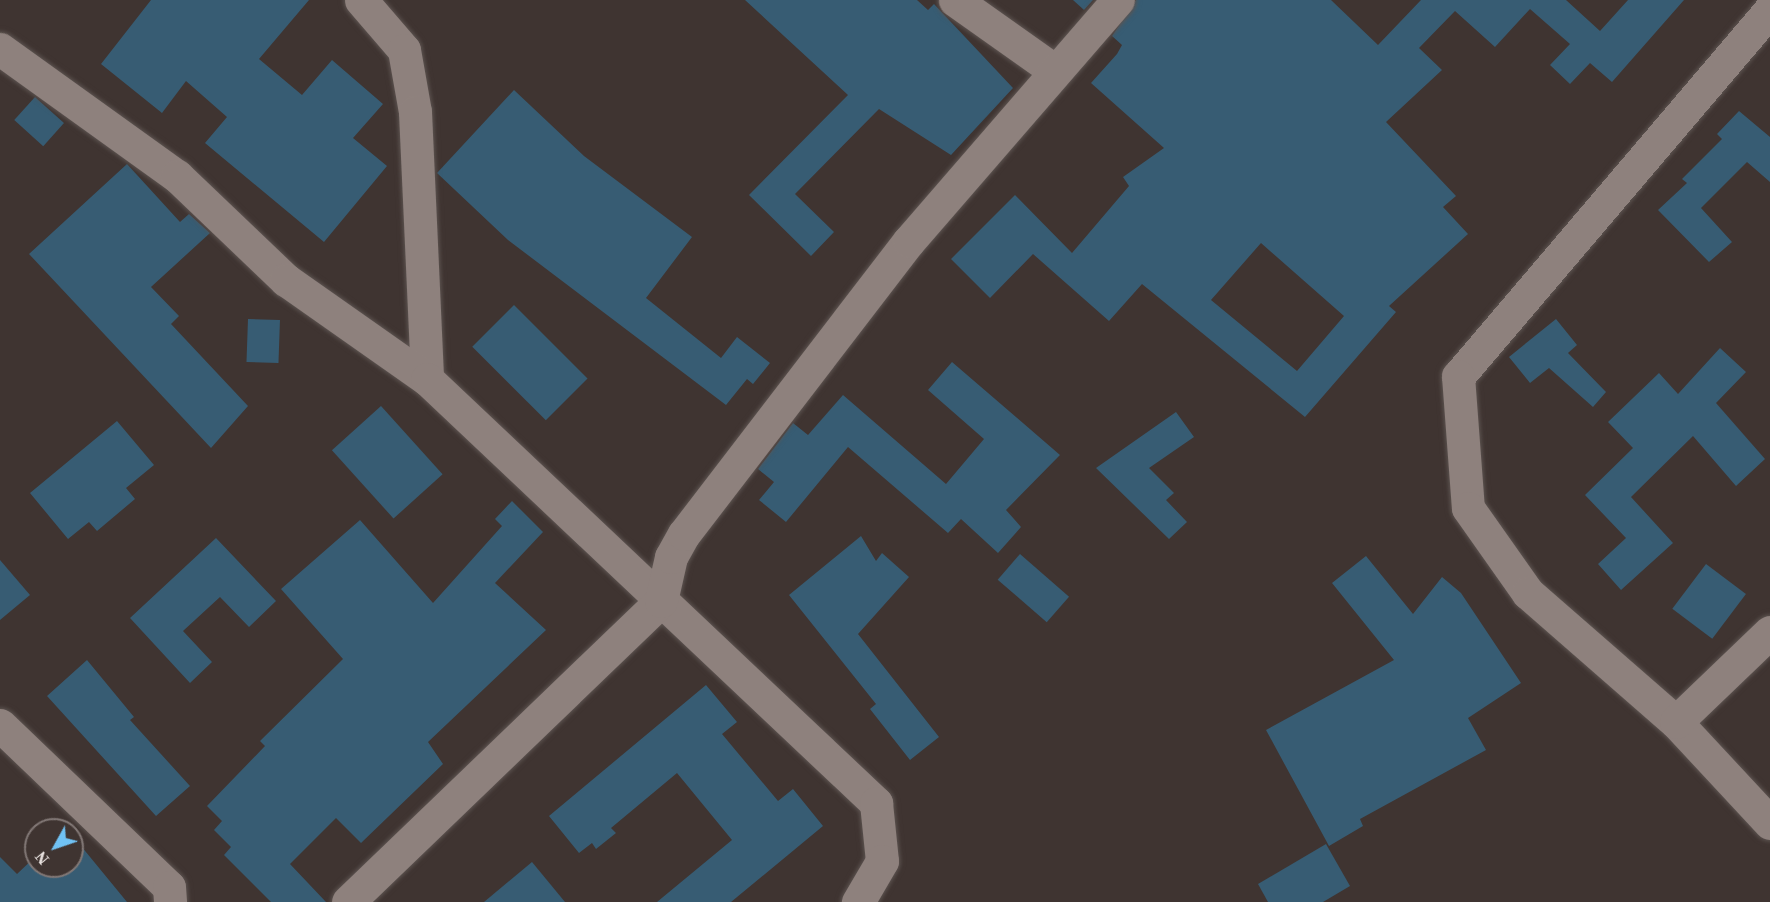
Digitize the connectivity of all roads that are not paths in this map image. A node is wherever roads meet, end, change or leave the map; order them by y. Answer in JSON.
{"nodes":[{"id":1,"x":361,"y":0,"type":"edge"},
{"id":2,"x":955,"y":0,"type":"edge"},
{"id":3,"x":1118,"y":0,"type":"edge"},
{"id":4,"x":1770,"y":10,"type":"edge"},
{"id":5,"x":0,"y":50,"type":"edge"},
{"id":6,"x":1054,"y":70,"type":"junction"},
{"id":7,"x":427,"y":379,"type":"junction"},
{"id":8,"x":662,"y":601,"type":"junction"},
{"id":9,"x":1770,"y":632,"type":"edge"},
{"id":10,"x":1676,"y":722,"type":"junction"},
{"id":11,"x":0,"y":725,"type":"edge"},
{"id":12,"x":1770,"y":823,"type":"edge"},
{"id":13,"x":170,"y":902,"type":"edge"},
{"id":14,"x":348,"y":902,"type":"edge"},
{"id":15,"x":858,"y":902,"type":"edge"}],
"edges":[{"from":1,"to":7,"type":"street"},
{"from":2,"to":6,"type":"street"},
{"from":3,"to":6,"type":"street"},
{"from":4,"to":10,"type":"street"},
{"from":5,"to":7,"type":"street"},
{"from":6,"to":8,"type":"street"},
{"from":7,"to":8,"type":"street"},
{"from":8,"to":14,"type":"street"},
{"from":8,"to":15,"type":"street"},
{"from":9,"to":10,"type":"street"},
{"from":10,"to":12,"type":"street"},
{"from":11,"to":13,"type":"street"}]}
